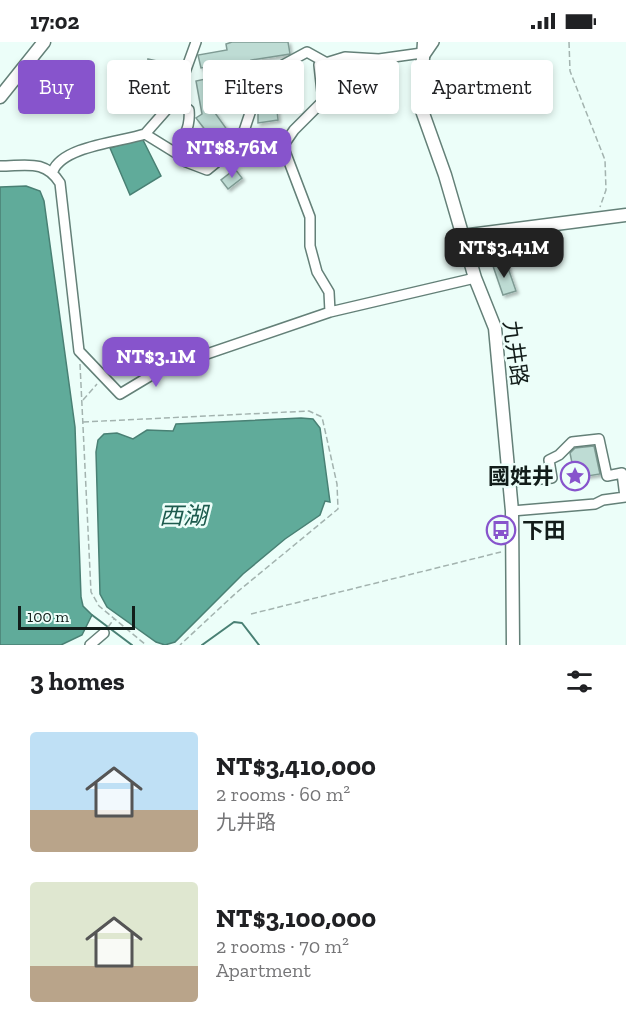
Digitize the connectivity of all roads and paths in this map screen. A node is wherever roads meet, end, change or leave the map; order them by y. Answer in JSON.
{"nodes":[{"id":1,"x":44,"y":42,"type":"edge"},
{"id":2,"x":196,"y":42,"type":"edge"},
{"id":3,"x":434,"y":42,"type":"edge"},
{"id":4,"x":569,"y":42,"type":"edge"},
{"id":5,"x":423,"y":52,"type":"edge"},
{"id":6,"x":189,"y":60,"type":"edge"},
{"id":7,"x":321,"y":60,"type":"edge"},
{"id":8,"x":333,"y":60,"type":"edge"},
{"id":9,"x":0,"y":97,"type":"edge"},
{"id":10,"x":316,"y":108,"type":"edge"},
{"id":11,"x":163,"y":114,"type":"edge"},
{"id":12,"x":189,"y":114,"type":"edge"},
{"id":13,"x":145,"y":134,"type":"junction"},
{"id":14,"x":240,"y":143,"type":"junction"},
{"id":15,"x":283,"y":146,"type":"junction"},
{"id":16,"x":179,"y":155,"type":"junction"},
{"id":17,"x":0,"y":166,"type":"edge"},
{"id":18,"x":53,"y":171,"type":"junction"},
{"id":19,"x":626,"y":215,"type":"edge"},
{"id":20,"x":596,"y":219,"type":"junction"},
{"id":21,"x":462,"y":236,"type":"junction"},
{"id":22,"x":475,"y":278,"type":"junction"},
{"id":23,"x":330,"y":312,"type":"junction"},
{"id":24,"x":79,"y":351,"type":"junction"},
{"id":25,"x":106,"y":379,"type":"junction"},
{"id":26,"x":82,"y":402,"type":"junction"},
{"id":27,"x":83,"y":422,"type":"junction"},
{"id":28,"x":509,"y":482,"type":"junction"},
{"id":29,"x":512,"y":511,"type":"junction"},
{"id":30,"x":511,"y":549,"type":"junction"},
{"id":31,"x":251,"y":614,"type":"dead end"},
{"id":32,"x":114,"y":619,"type":"junction"},
{"id":33,"x":107,"y":629,"type":"joint"},
{"id":34,"x":90,"y":645,"type":"edge"},
{"id":35,"x":146,"y":645,"type":"edge"},
{"id":36,"x":180,"y":645,"type":"edge"},
{"id":37,"x":513,"y":645,"type":"edge"}],
"edges":[{"from":1,"to":9,"type":"main road"},
{"from":2,"to":6,"type":"street"},
{"from":3,"to":5,"type":"street"},
{"from":4,"to":20,"type":"path"},
{"from":5,"to":8,"type":"street"},
{"from":5,"to":21,"type":"main road","name":"九井路"},
{"from":7,"to":14,"type":"street"},
{"from":10,"to":15,"type":"street"},
{"from":11,"to":13,"type":"street"},
{"from":12,"to":16,"type":"street"},
{"from":13,"to":16,"type":"street"},
{"from":13,"to":18,"type":"street"},
{"from":14,"to":15,"type":"street"},
{"from":14,"to":16,"type":"street"},
{"from":15,"to":23,"type":"street"},
{"from":17,"to":18,"type":"street"},
{"from":18,"to":24,"type":"street"},
{"from":19,"to":20,"type":"main road"},
{"from":20,"to":21,"type":"main road"},
{"from":21,"to":22,"type":"main road","name":"九井路"},
{"from":22,"to":23,"type":"street"},
{"from":22,"to":28,"type":"main road","name":"九井路"},
{"from":23,"to":25,"type":"street"},
{"from":24,"to":25,"type":"street"},
{"from":24,"to":26,"type":"path"},
{"from":25,"to":26,"type":"path"},
{"from":26,"to":27,"type":"path"},
{"from":27,"to":32,"type":"path"},
{"from":27,"to":36,"type":"path"},
{"from":28,"to":29,"type":"main road","name":"九井路"},
{"from":28,"to":29,"type":"street"},
{"from":29,"to":30,"type":"main road","name":"九井路"},
{"from":30,"to":31,"type":"path"},
{"from":30,"to":37,"type":"main road","name":"九井路"},
{"from":32,"to":33,"type":"path"},
{"from":32,"to":35,"type":"path"},
{"from":33,"to":34,"type":"street"}]}
